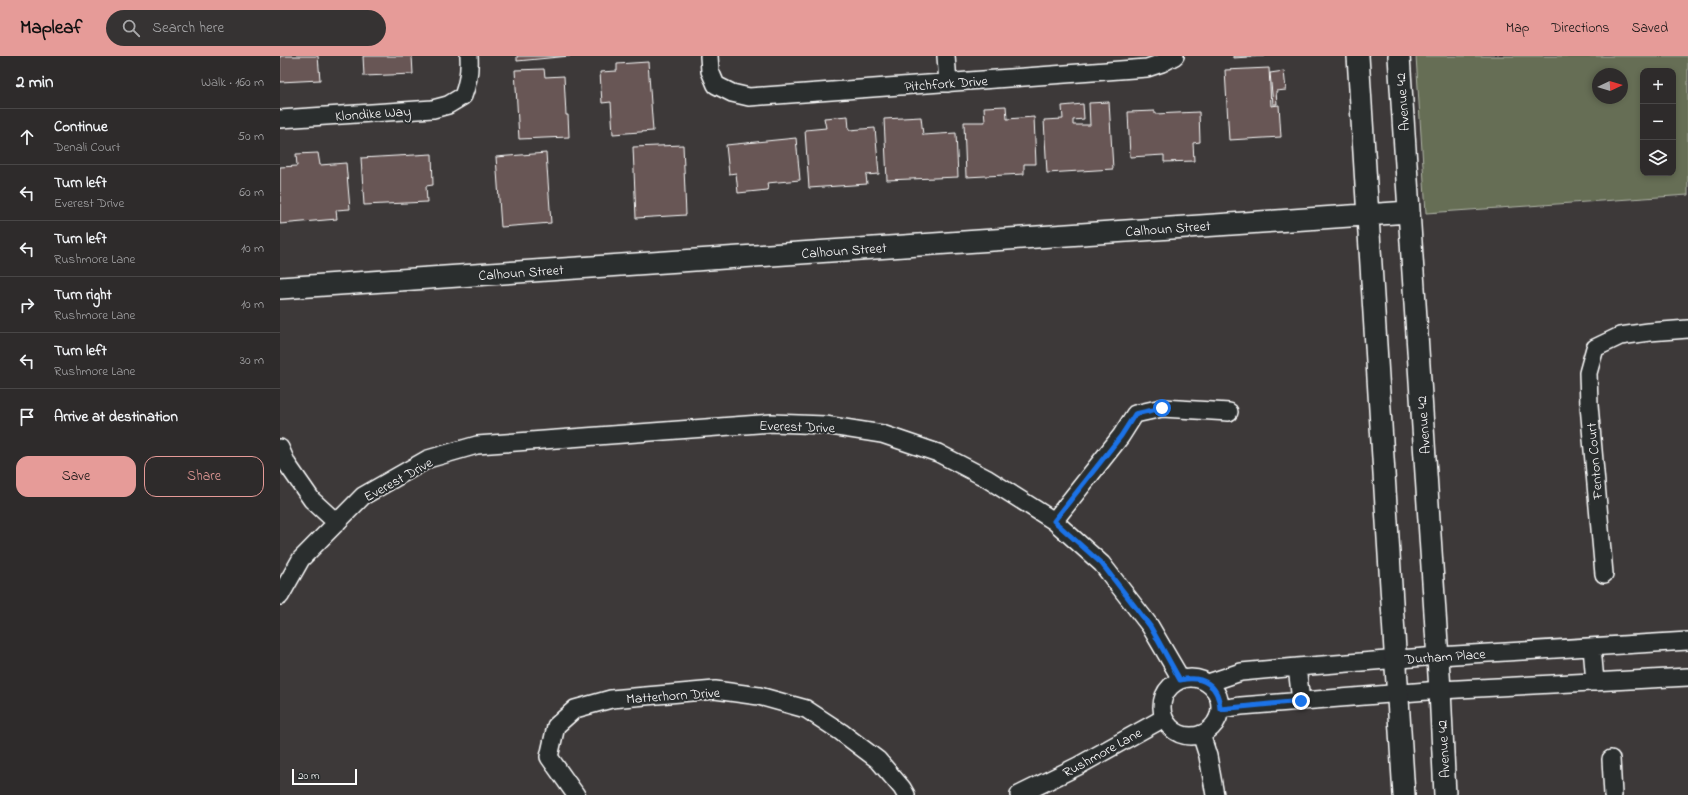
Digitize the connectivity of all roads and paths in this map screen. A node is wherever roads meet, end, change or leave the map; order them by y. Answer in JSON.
{"nodes":[{"id":1,"x":469,"y":56,"type":"edge"},
{"id":2,"x":709,"y":56,"type":"edge"},
{"id":3,"x":946,"y":56,"type":"edge"},
{"id":4,"x":1175,"y":56,"type":"edge"},
{"id":5,"x":1358,"y":56,"type":"edge"},
{"id":6,"x":1399,"y":56,"type":"edge"},
{"id":7,"x":948,"y":83,"type":"junction"},
{"id":8,"x":280,"y":119,"type":"edge"},
{"id":9,"x":1409,"y":212,"type":"junction"},
{"id":10,"x":1368,"y":214,"type":"junction"},
{"id":11,"x":280,"y":288,"type":"edge"},
{"id":12,"x":1688,"y":330,"type":"edge"},
{"id":13,"x":1229,"y":412,"type":"dead end"},
{"id":14,"x":280,"y":448,"type":"edge"},
{"id":15,"x":1054,"y":521,"type":"junction"},
{"id":16,"x":337,"y":523,"type":"junction"},
{"id":17,"x":1604,"y":574,"type":"dead end"},
{"id":18,"x":280,"y":596,"type":"edge"},
{"id":19,"x":1688,"y":641,"type":"edge"},
{"id":20,"x":1592,"y":647,"type":"junction"},
{"id":21,"x":1438,"y":656,"type":"junction"},
{"id":22,"x":1396,"y":659,"type":"junction"},
{"id":23,"x":1297,"y":667,"type":"junction"},
{"id":24,"x":1688,"y":677,"type":"edge"},
{"id":25,"x":1180,"y":680,"type":"junction"},
{"id":26,"x":1595,"y":682,"type":"junction"},
{"id":27,"x":1208,"y":683,"type":"junction"},
{"id":28,"x":1440,"y":690,"type":"junction"},
{"id":29,"x":1398,"y":694,"type":"junction"},
{"id":30,"x":1301,"y":701,"type":"junction"},
{"id":31,"x":1220,"y":709,"type":"junction"},
{"id":32,"x":1164,"y":718,"type":"junction"},
{"id":33,"x":1201,"y":734,"type":"junction"},
{"id":34,"x":1611,"y":759,"type":"dead end"},
{"id":35,"x":576,"y":795,"type":"edge"},
{"id":36,"x":906,"y":795,"type":"edge"},
{"id":37,"x":1019,"y":795,"type":"edge"},
{"id":38,"x":1215,"y":795,"type":"edge"},
{"id":39,"x":1404,"y":795,"type":"edge"},
{"id":40,"x":1445,"y":795,"type":"edge"},
{"id":41,"x":1613,"y":795,"type":"edge"}],
"edges":[{"from":1,"to":8,"type":"street","name":"Klondike Way"},
{"from":2,"to":7,"type":"street","name":"Pitchfork Drive"},
{"from":3,"to":7,"type":"street"},
{"from":4,"to":7,"type":"street","name":"Pitchfork Drive"},
{"from":5,"to":10,"type":"street"},
{"from":6,"to":9,"type":"street","name":"Avenue 42"},
{"from":9,"to":10,"type":"street","name":"Calhoun Street"},
{"from":9,"to":21,"type":"street","name":"Avenue 42"},
{"from":10,"to":11,"type":"street","name":"Calhoun Street"},
{"from":10,"to":22,"type":"street"},
{"from":12,"to":17,"type":"street","name":"Fenton Court"},
{"from":13,"to":15,"type":"street"},
{"from":14,"to":16,"type":"street"},
{"from":15,"to":16,"type":"street","name":"Everest Drive"},
{"from":15,"to":25,"type":"street","name":"Everest Drive"},
{"from":16,"to":18,"type":"street","name":"Everest Drive"},
{"from":19,"to":20,"type":"street","name":"Durham Place"},
{"from":20,"to":21,"type":"street","name":"Durham Place"},
{"from":20,"to":26,"type":"street"},
{"from":21,"to":22,"type":"street","name":"Durham Place"},
{"from":21,"to":28,"type":"street","name":"Avenue 42"},
{"from":22,"to":23,"type":"street","name":"Durham Place"},
{"from":22,"to":29,"type":"street"},
{"from":23,"to":27,"type":"street","name":"Durham Place"},
{"from":23,"to":30,"type":"street"},
{"from":24,"to":26,"type":"street"},
{"from":25,"to":27,"type":"street"},
{"from":25,"to":32,"type":"street"},
{"from":26,"to":28,"type":"street"},
{"from":27,"to":31,"type":"street"},
{"from":28,"to":29,"type":"street"},
{"from":28,"to":40,"type":"street","name":"Avenue 42"},
{"from":29,"to":30,"type":"street"},
{"from":29,"to":39,"type":"street"},
{"from":30,"to":31,"type":"street"},
{"from":31,"to":33,"type":"street"},
{"from":32,"to":33,"type":"street"},
{"from":32,"to":37,"type":"street","name":"Rushmore Lane"},
{"from":33,"to":38,"type":"street"},
{"from":34,"to":41,"type":"street"},
{"from":35,"to":36,"type":"street","name":"Matterhorn Drive"}]}
